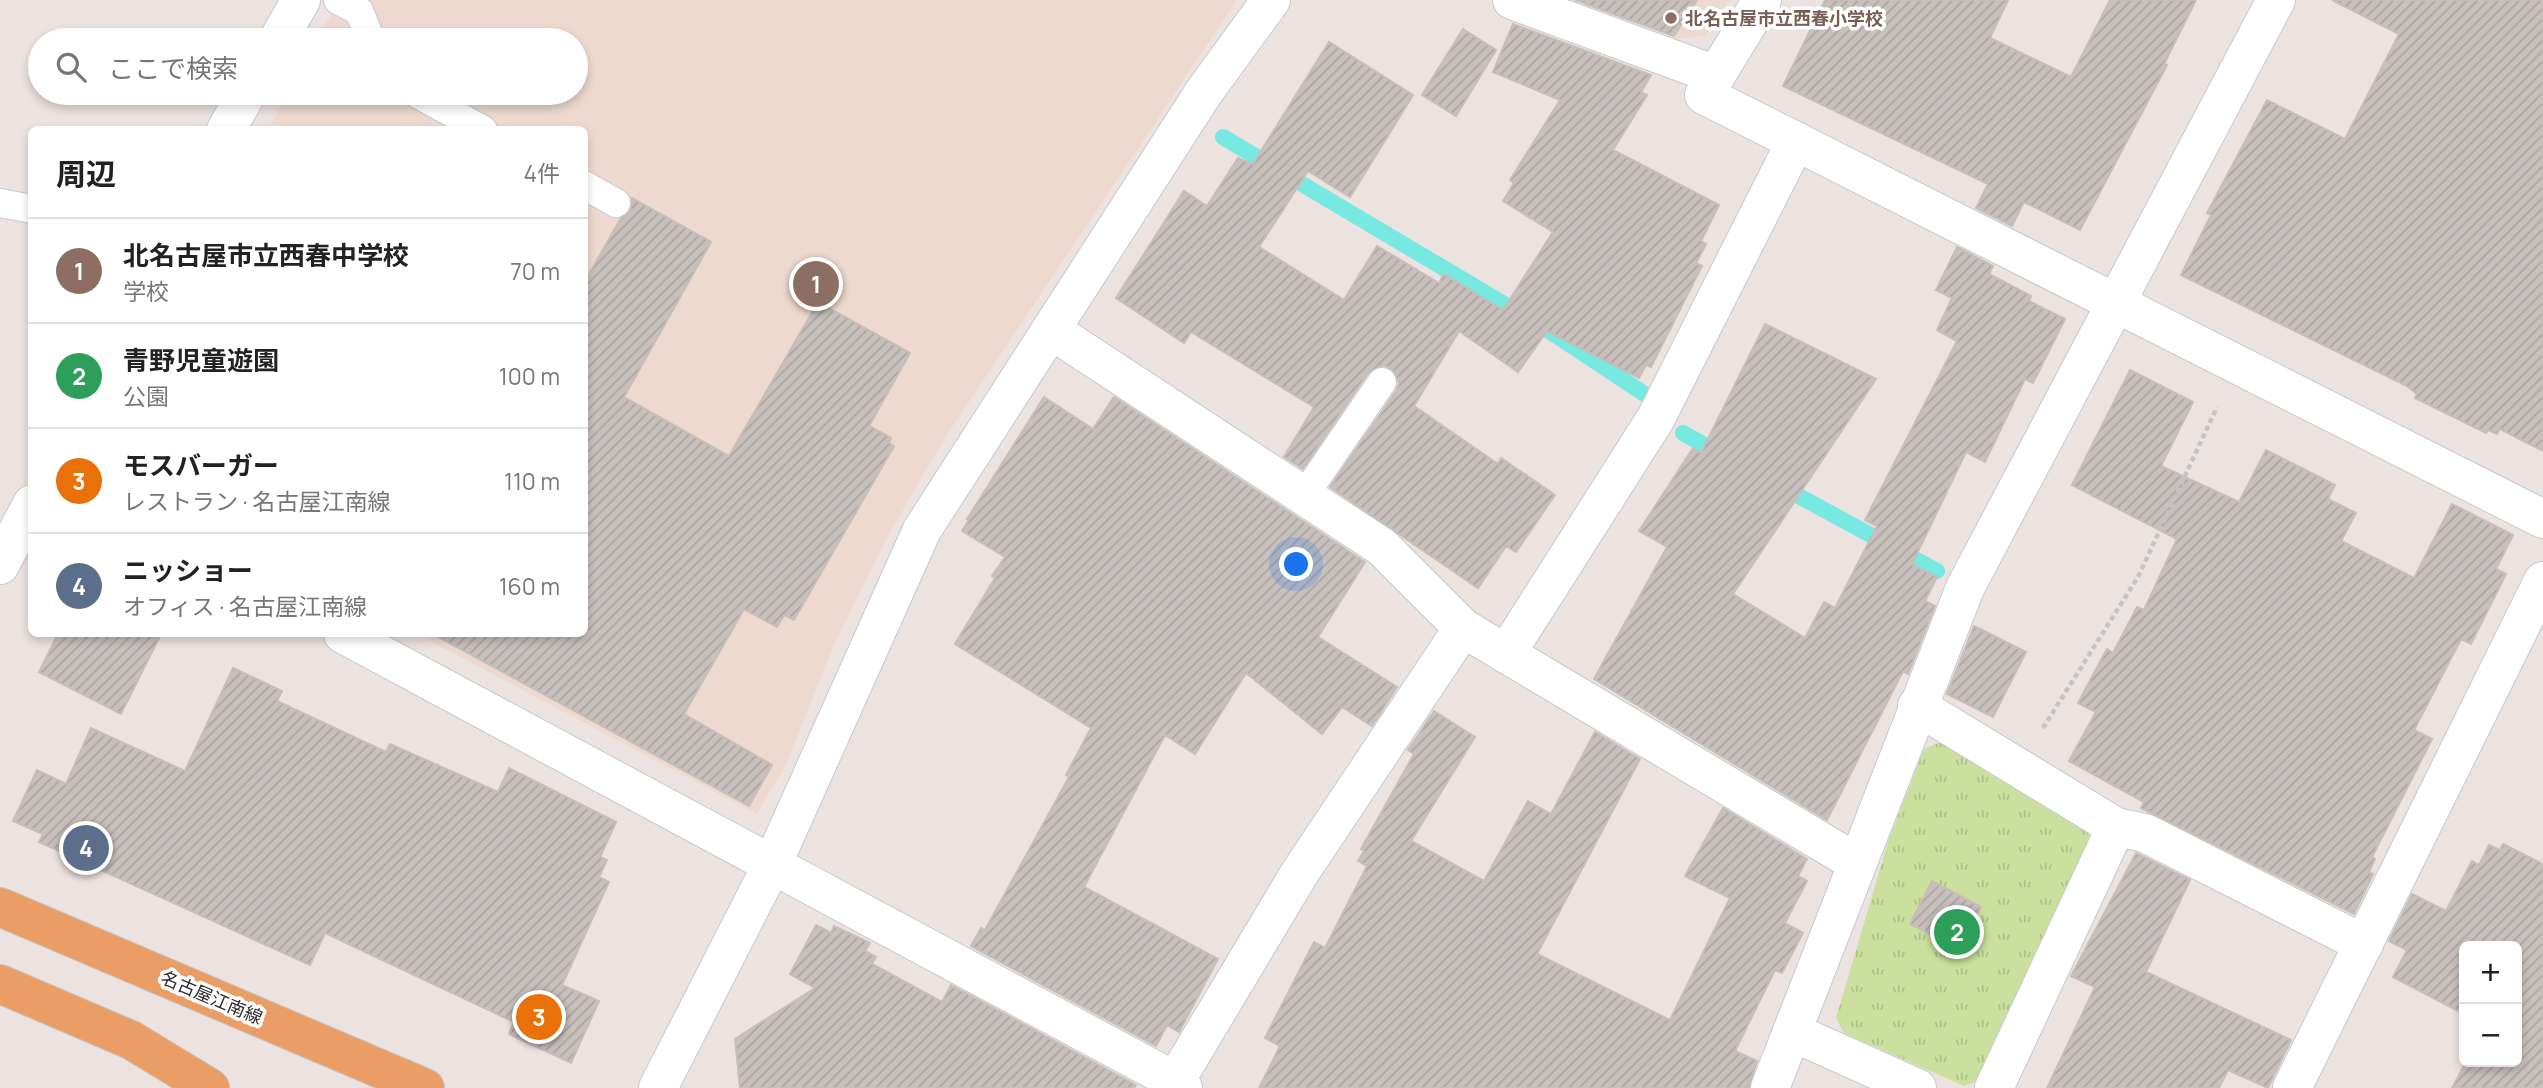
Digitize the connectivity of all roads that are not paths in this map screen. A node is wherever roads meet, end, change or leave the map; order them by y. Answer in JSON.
{"nodes":[{"id":1,"x":302,"y":0,"type":"edge"},
{"id":2,"x":338,"y":0,"type":"edge"},
{"id":3,"x":1271,"y":0,"type":"edge"},
{"id":4,"x":1512,"y":0,"type":"edge"},
{"id":5,"x":1762,"y":0,"type":"edge"},
{"id":6,"x":2276,"y":0,"type":"edge"},
{"id":7,"x":285,"y":28,"type":"edge"},
{"id":8,"x":366,"y":28,"type":"edge"},
{"id":9,"x":1716,"y":75,"type":"junction"},
{"id":10,"x":240,"y":105,"type":"edge"},
{"id":11,"x":438,"y":105,"type":"edge"},
{"id":12,"x":228,"y":126,"type":"edge"},
{"id":13,"x":476,"y":126,"type":"edge"},
{"id":14,"x":1796,"y":141,"type":"junction"},
{"id":15,"x":588,"y":188,"type":"edge"},
{"id":16,"x":0,"y":203,"type":"edge"},
{"id":17,"x":616,"y":203,"type":"dead end"},
{"id":18,"x":28,"y":208,"type":"edge"},
{"id":19,"x":2118,"y":304,"type":"junction"},
{"id":20,"x":1051,"y":330,"type":"junction"},
{"id":21,"x":1381,"y":382,"type":"dead end"},
{"id":22,"x":1304,"y":496,"type":"junction"},
{"id":23,"x":28,"y":512,"type":"edge"},
{"id":24,"x":2543,"y":519,"type":"edge"},
{"id":25,"x":0,"y":565,"type":"edge"},
{"id":26,"x":2543,"y":581,"type":"edge"},
{"id":27,"x":1463,"y":628,"type":"junction"},
{"id":28,"x":349,"y":637,"type":"edge"},
{"id":29,"x":1506,"y":654,"type":"junction"},
{"id":30,"x":1917,"y":706,"type":"junction"},
{"id":31,"x":2116,"y":827,"type":"junction"},
{"id":32,"x":1857,"y":863,"type":"junction"},
{"id":33,"x":772,"y":865,"type":"junction"},
{"id":34,"x":0,"y":907,"type":"edge"},
{"id":35,"x":2364,"y":944,"type":"junction"},
{"id":36,"x":0,"y":985,"type":"edge"},
{"id":37,"x":1792,"y":1032,"type":"junction"},
{"id":38,"x":1176,"y":1086,"type":"edge"},
{"id":39,"x":210,"y":1088,"type":"edge"},
{"id":40,"x":425,"y":1088,"type":"edge"},
{"id":41,"x":658,"y":1088,"type":"edge"},
{"id":42,"x":1770,"y":1088,"type":"edge"},
{"id":43,"x":1917,"y":1088,"type":"edge"},
{"id":44,"x":1994,"y":1088,"type":"edge"},
{"id":45,"x":2292,"y":1088,"type":"edge"}],
"edges":[{"from":1,"to":7,"type":"street"},
{"from":2,"to":8,"type":"lane"},
{"from":3,"to":20,"type":"street"},
{"from":4,"to":9,"type":"street"},
{"from":5,"to":9,"type":"street"},
{"from":6,"to":19,"type":"street"},
{"from":9,"to":14,"type":"street"},
{"from":10,"to":12,"type":"street"},
{"from":11,"to":13,"type":"lane"},
{"from":14,"to":19,"type":"street"},
{"from":14,"to":29,"type":"street"},
{"from":15,"to":17,"type":"lane"},
{"from":16,"to":18,"type":"lane"},
{"from":19,"to":24,"type":"street"},
{"from":19,"to":30,"type":"street"},
{"from":20,"to":22,"type":"street"},
{"from":20,"to":33,"type":"street"},
{"from":21,"to":22,"type":"lane"},
{"from":22,"to":27,"type":"street"},
{"from":23,"to":25,"type":"street"},
{"from":26,"to":35,"type":"street"},
{"from":27,"to":29,"type":"street"},
{"from":27,"to":38,"type":"street"},
{"from":28,"to":33,"type":"street"},
{"from":29,"to":32,"type":"street"},
{"from":30,"to":31,"type":"street"},
{"from":30,"to":32,"type":"street"},
{"from":31,"to":35,"type":"street"},
{"from":31,"to":44,"type":"street"},
{"from":32,"to":37,"type":"street"},
{"from":33,"to":38,"type":"street"},
{"from":33,"to":41,"type":"street"},
{"from":34,"to":40,"type":"main road","name":"名古屋江南線"},
{"from":35,"to":45,"type":"street"},
{"from":36,"to":39,"type":"main road"},
{"from":37,"to":42,"type":"street"},
{"from":37,"to":43,"type":"street"}]}
